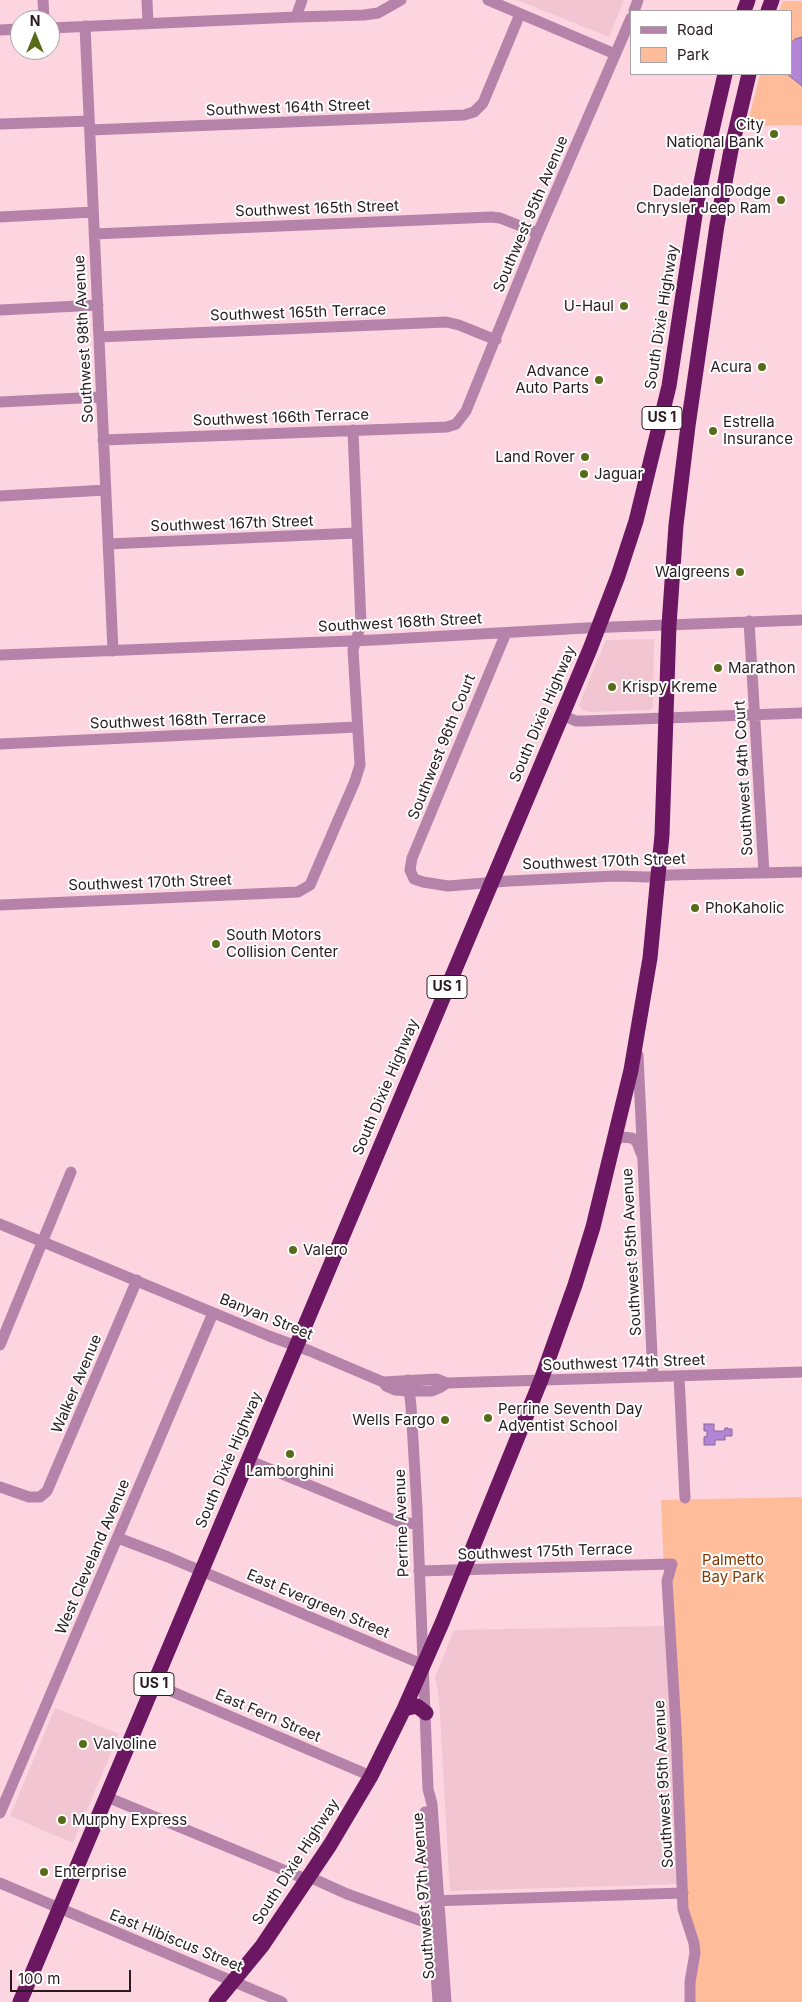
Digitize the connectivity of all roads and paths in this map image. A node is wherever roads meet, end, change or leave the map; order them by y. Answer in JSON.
{"nodes":[{"id":1,"x":147,"y":0,"type":"edge"},
{"id":2,"x":302,"y":0,"type":"edge"},
{"id":3,"x":401,"y":0,"type":"edge"},
{"id":4,"x":488,"y":0,"type":"edge"},
{"id":5,"x":520,"y":14,"type":"junction"},
{"id":6,"x":296,"y":17,"type":"junction"},
{"id":7,"x":630,"y":20,"type":"edge"},
{"id":8,"x":148,"y":24,"type":"junction"},
{"id":9,"x":85,"y":26,"type":"junction"},
{"id":10,"x":60,"y":27,"type":"edge"},
{"id":11,"x":615,"y":54,"type":"junction"},
{"id":12,"x":725,"y":75,"type":"edge"},
{"id":13,"x":749,"y":75,"type":"edge"},
{"id":14,"x":0,"y":124,"type":"edge"},
{"id":15,"x":90,"y":126,"type":"junction"},
{"id":16,"x":698,"y":202,"type":"junction"},
{"id":17,"x":93,"y":212,"type":"junction"},
{"id":18,"x":0,"y":217,"type":"edge"},
{"id":19,"x":717,"y":224,"type":"junction"},
{"id":20,"x":538,"y":233,"type":"junction"},
{"id":21,"x":94,"y":234,"type":"junction"},
{"id":22,"x":690,"y":255,"type":"junction"},
{"id":23,"x":709,"y":281,"type":"junction"},
{"id":24,"x":98,"y":305,"type":"junction"},
{"id":25,"x":0,"y":310,"type":"edge"},
{"id":26,"x":99,"y":337,"type":"junction"},
{"id":27,"x":496,"y":340,"type":"junction"},
{"id":28,"x":102,"y":398,"type":"junction"},
{"id":29,"x":0,"y":402,"type":"edge"},
{"id":30,"x":662,"y":420,"type":"junction"},
{"id":31,"x":459,"y":422,"type":"joint"},
{"id":32,"x":688,"y":426,"type":"junction"},
{"id":33,"x":353,"y":430,"type":"junction"},
{"id":34,"x":103,"y":440,"type":"junction"},
{"id":35,"x":106,"y":490,"type":"junction"},
{"id":36,"x":0,"y":496,"type":"edge"},
{"id":37,"x":356,"y":533,"type":"junction"},
{"id":38,"x":108,"y":544,"type":"junction"},
{"id":39,"x":802,"y":620,"type":"edge"},
{"id":40,"x":749,"y":622,"type":"junction"},
{"id":41,"x":669,"y":625,"type":"junction"},
{"id":42,"x":598,"y":628,"type":"junction"},
{"id":43,"x":506,"y":633,"type":"junction"},
{"id":44,"x":356,"y":641,"type":"junction"},
{"id":45,"x":113,"y":651,"type":"junction"},
{"id":46,"x":0,"y":655,"type":"edge"},
{"id":47,"x":802,"y":713,"type":"edge"},
{"id":48,"x":562,"y":715,"type":"junction"},
{"id":49,"x":755,"y":715,"type":"junction"},
{"id":50,"x":666,"y":718,"type":"junction"},
{"id":51,"x":357,"y":727,"type":"junction"},
{"id":52,"x":0,"y":744,"type":"edge"},
{"id":53,"x":802,"y":872,"type":"edge"},
{"id":54,"x":764,"y":873,"type":"junction"},
{"id":55,"x":410,"y":874,"type":"joint"},
{"id":56,"x":658,"y":876,"type":"junction"},
{"id":57,"x":491,"y":883,"type":"junction"},
{"id":58,"x":0,"y":905,"type":"edge"},
{"id":59,"x":636,"y":1040,"type":"junction"},
{"id":60,"x":616,"y":1141,"type":"junction"},
{"id":61,"x":642,"y":1155,"type":"junction"},
{"id":62,"x":71,"y":1172,"type":"dead end"},
{"id":63,"x":0,"y":1224,"type":"edge"},
{"id":64,"x":43,"y":1241,"type":"junction"},
{"id":65,"x":137,"y":1280,"type":"junction"},
{"id":66,"x":213,"y":1313,"type":"junction"},
{"id":67,"x":0,"y":1345,"type":"edge"},
{"id":68,"x":296,"y":1346,"type":"junction"},
{"id":69,"x":802,"y":1372,"type":"edge"},
{"id":70,"x":679,"y":1376,"type":"junction"},
{"id":71,"x":653,"y":1377,"type":"junction"},
{"id":72,"x":541,"y":1380,"type":"junction"},
{"id":73,"x":446,"y":1383,"type":"joint"},
{"id":74,"x":409,"y":1386,"type":"junction"},
{"id":75,"x":248,"y":1460,"type":"junction"},
{"id":76,"x":0,"y":1487,"type":"edge"},
{"id":77,"x":685,"y":1498,"type":"dead end"},
{"id":78,"x":417,"y":1524,"type":"junction"},
{"id":79,"x":118,"y":1538,"type":"junction"},
{"id":80,"x":672,"y":1564,"type":"joint"},
{"id":81,"x":419,"y":1570,"type":"junction"},
{"id":82,"x":463,"y":1570,"type":"junction"},
{"id":83,"x":201,"y":1572,"type":"junction"},
{"id":84,"x":424,"y":1665,"type":"junction"},
{"id":85,"x":154,"y":1684,"type":"junction"},
{"id":86,"x":404,"y":1709,"type":"junction"},
{"id":87,"x":426,"y":1713,"type":"junction"},
{"id":88,"x":371,"y":1776,"type":"junction"},
{"id":89,"x":107,"y":1797,"type":"junction"},
{"id":90,"x":0,"y":1813,"type":"edge"},
{"id":91,"x":308,"y":1879,"type":"junction"},
{"id":92,"x":0,"y":1883,"type":"edge"},
{"id":93,"x":683,"y":1893,"type":"junction"},
{"id":94,"x":434,"y":1901,"type":"junction"},
{"id":95,"x":59,"y":1908,"type":"junction"},
{"id":96,"x":422,"y":1921,"type":"dead end"},
{"id":97,"x":233,"y":1981,"type":"junction"},
{"id":98,"x":278,"y":2001,"type":"edge"},
{"id":99,"x":20,"y":2002,"type":"edge"},
{"id":100,"x":216,"y":2002,"type":"edge"},
{"id":101,"x":438,"y":2002,"type":"edge"},
{"id":102,"x":446,"y":2002,"type":"edge"},
{"id":103,"x":690,"y":2002,"type":"edge"}],
"edges":[{"from":1,"to":8,"type":"street"},
{"from":2,"to":6,"type":"street"},
{"from":3,"to":6,"type":"street"},
{"from":4,"to":5,"type":"street"},
{"from":5,"to":11,"type":"street"},
{"from":5,"to":15,"type":"street","name":"Southwest 164th Street"},
{"from":6,"to":8,"type":"street"},
{"from":7,"to":11,"type":"street","name":"Southwest 95th Avenue"},
{"from":8,"to":9,"type":"street"},
{"from":9,"to":10,"type":"street"},
{"from":9,"to":15,"type":"street","name":"Southwest 98th Avenue"},
{"from":11,"to":20,"type":"street","name":"Southwest 95th Avenue"},
{"from":12,"to":16,"type":"highway","name":"South Dixie Highway","number":"US 1"},
{"from":13,"to":19,"type":"highway","name":"South Dixie Highway","number":"US 1"},
{"from":14,"to":15,"type":"street","name":"Southwest 164th Street"},
{"from":15,"to":17,"type":"street","name":"Southwest 98th Avenue"},
{"from":16,"to":19,"type":"highway"},
{"from":16,"to":22,"type":"highway","name":"South Dixie Highway","number":"US 1"},
{"from":17,"to":18,"type":"street"},
{"from":17,"to":21,"type":"street","name":"Southwest 98th Avenue"},
{"from":19,"to":23,"type":"highway","name":"South Dixie Highway","number":"US 1"},
{"from":20,"to":21,"type":"street","name":"Southwest 165th Street"},
{"from":20,"to":27,"type":"street","name":"Southwest 95th Avenue"},
{"from":21,"to":24,"type":"street","name":"Southwest 98th Avenue"},
{"from":22,"to":23,"type":"highway"},
{"from":22,"to":30,"type":"highway","name":"South Dixie Highway","number":"US 1"},
{"from":23,"to":32,"type":"highway","name":"South Dixie Highway","number":"US 1"},
{"from":24,"to":25,"type":"street"},
{"from":24,"to":26,"type":"street","name":"Southwest 98th Avenue"},
{"from":26,"to":27,"type":"street","name":"Southwest 165th Terrace"},
{"from":26,"to":28,"type":"street","name":"Southwest 98th Avenue"},
{"from":27,"to":31,"type":"street","name":"Southwest 95th Avenue"},
{"from":28,"to":29,"type":"street"},
{"from":28,"to":34,"type":"street","name":"Southwest 98th Avenue"},
{"from":30,"to":32,"type":"highway"},
{"from":30,"to":42,"type":"highway","name":"South Dixie Highway","number":"US 1"},
{"from":31,"to":33,"type":"street","name":"Southwest 166th Terrace"},
{"from":32,"to":41,"type":"highway","name":"South Dixie Highway","number":"US 1"},
{"from":33,"to":34,"type":"street","name":"Southwest 166th Terrace"},
{"from":33,"to":37,"type":"street"},
{"from":34,"to":35,"type":"street","name":"Southwest 98th Avenue"},
{"from":35,"to":36,"type":"street"},
{"from":35,"to":38,"type":"street","name":"Southwest 98th Avenue"},
{"from":37,"to":38,"type":"street","name":"Southwest 167th Street"},
{"from":37,"to":44,"type":"street"},
{"from":38,"to":45,"type":"street","name":"Southwest 98th Avenue"},
{"from":39,"to":40,"type":"street","name":"Southwest 168th Street"},
{"from":40,"to":41,"type":"street","name":"Southwest 168th Street"},
{"from":40,"to":49,"type":"street","name":"Southwest 94th Court"},
{"from":41,"to":42,"type":"street","name":"Southwest 168th Street"},
{"from":41,"to":50,"type":"highway","name":"South Dixie Highway","number":"US 1"},
{"from":42,"to":43,"type":"street","name":"Southwest 168th Street"},
{"from":42,"to":48,"type":"highway","name":"South Dixie Highway","number":"US 1"},
{"from":43,"to":44,"type":"street","name":"Southwest 168th Street"},
{"from":43,"to":55,"type":"street","name":"Southwest 96th Court"},
{"from":44,"to":45,"type":"street","name":"Southwest 168th Street"},
{"from":44,"to":51,"type":"street"},
{"from":45,"to":46,"type":"street","name":"Southwest 168th Street"},
{"from":47,"to":49,"type":"street"},
{"from":48,"to":50,"type":"street"},
{"from":48,"to":57,"type":"highway","name":"South Dixie Highway","number":"US 1"},
{"from":49,"to":50,"type":"street"},
{"from":49,"to":54,"type":"street","name":"Southwest 94th Court"},
{"from":50,"to":56,"type":"highway","name":"South Dixie Highway","number":"US 1"},
{"from":51,"to":52,"type":"street","name":"Southwest 168th Terrace"},
{"from":51,"to":58,"type":"street","name":"Southwest 170th Street"},
{"from":53,"to":54,"type":"street","name":"Southwest 170th Street"},
{"from":54,"to":56,"type":"street","name":"Southwest 170th Street"},
{"from":55,"to":57,"type":"street","name":"Southwest 170th Street"},
{"from":56,"to":57,"type":"street","name":"Southwest 170th Street"},
{"from":56,"to":59,"type":"highway","name":"South Dixie Highway","number":"US 1"},
{"from":57,"to":68,"type":"highway","name":"South Dixie Highway","number":"US 1"},
{"from":59,"to":60,"type":"highway","name":"South Dixie Highway","number":"US 1"},
{"from":59,"to":61,"type":"street","name":"Southwest 95th Avenue"},
{"from":60,"to":61,"type":"street","name":"Southwest 95th Avenue"},
{"from":60,"to":72,"type":"highway","name":"South Dixie Highway","number":"US 1"},
{"from":61,"to":71,"type":"street","name":"Southwest 95th Avenue"},
{"from":62,"to":64,"type":"street"},
{"from":63,"to":64,"type":"street","name":"Banyan Street"},
{"from":64,"to":65,"type":"street","name":"Banyan Street"},
{"from":64,"to":67,"type":"street"},
{"from":65,"to":66,"type":"street","name":"Banyan Street"},
{"from":65,"to":76,"type":"street","name":"Walker Avenue"},
{"from":66,"to":68,"type":"street","name":"Banyan Street"},
{"from":66,"to":79,"type":"street","name":"West Cleveland Avenue"},
{"from":68,"to":74,"type":"street","name":"Banyan Street"},
{"from":68,"to":75,"type":"highway","name":"South Dixie Highway","number":"US 1"},
{"from":69,"to":70,"type":"street","name":"Southwest 174th Street"},
{"from":70,"to":71,"type":"street","name":"Southwest 174th Street"},
{"from":70,"to":77,"type":"street"},
{"from":71,"to":72,"type":"street","name":"Southwest 174th Street"},
{"from":72,"to":73,"type":"street","name":"Southwest 174th Street"},
{"from":72,"to":82,"type":"highway","name":"South Dixie Highway","number":"US 1"},
{"from":73,"to":74,"type":"street","name":"Banyan Street"},
{"from":74,"to":78,"type":"street","name":"Perrine Avenue"},
{"from":75,"to":78,"type":"street"},
{"from":75,"to":83,"type":"highway","name":"South Dixie Highway","number":"US 1"},
{"from":78,"to":81,"type":"street","name":"Perrine Avenue"},
{"from":79,"to":83,"type":"street","name":"East Evergreen Street"},
{"from":79,"to":90,"type":"street","name":"West Cleveland Avenue"},
{"from":80,"to":82,"type":"street","name":"Southwest 175th Terrace"},
{"from":80,"to":93,"type":"street","name":"Southwest 95th Avenue"},
{"from":81,"to":82,"type":"street","name":"Southwest 175th Terrace"},
{"from":81,"to":84,"type":"street","name":"Perrine Avenue"},
{"from":82,"to":84,"type":"highway","name":"South Dixie Highway","number":"US 1"},
{"from":83,"to":84,"type":"street","name":"East Evergreen Street"},
{"from":83,"to":85,"type":"highway","name":"South Dixie Highway","number":"US 1"},
{"from":84,"to":86,"type":"highway","name":"South Dixie Highway","number":"US 1"},
{"from":84,"to":87,"type":"street","name":"Southwest 97th Avenue"},
{"from":85,"to":88,"type":"street","name":"East Fern Street"},
{"from":85,"to":89,"type":"highway","name":"South Dixie Highway","number":"US 1"},
{"from":86,"to":87,"type":"highway"},
{"from":86,"to":88,"type":"highway","name":"South Dixie Highway","number":"US 1"},
{"from":87,"to":94,"type":"street","name":"Southwest 97th Avenue"},
{"from":88,"to":91,"type":"highway","name":"South Dixie Highway","number":"US 1"},
{"from":89,"to":91,"type":"street"},
{"from":89,"to":95,"type":"highway","name":"South Dixie Highway","number":"US 1"},
{"from":91,"to":96,"type":"street"},
{"from":91,"to":97,"type":"highway","name":"South Dixie Highway","number":"US 1"},
{"from":92,"to":95,"type":"street","name":"East Hibiscus Street"},
{"from":93,"to":94,"type":"street"},
{"from":93,"to":103,"type":"street","name":"Southwest 95th Avenue"},
{"from":94,"to":101,"type":"street","name":"Southwest 97th Avenue"},
{"from":94,"to":102,"type":"street","name":"Southwest 97th Avenue"},
{"from":95,"to":97,"type":"street","name":"East Hibiscus Street"},
{"from":95,"to":99,"type":"highway","name":"South Dixie Highway","number":"US 1"},
{"from":97,"to":98,"type":"street","name":"East Hibiscus Street"},
{"from":97,"to":100,"type":"highway","name":"South Dixie Highway","number":"US 1"}]}
